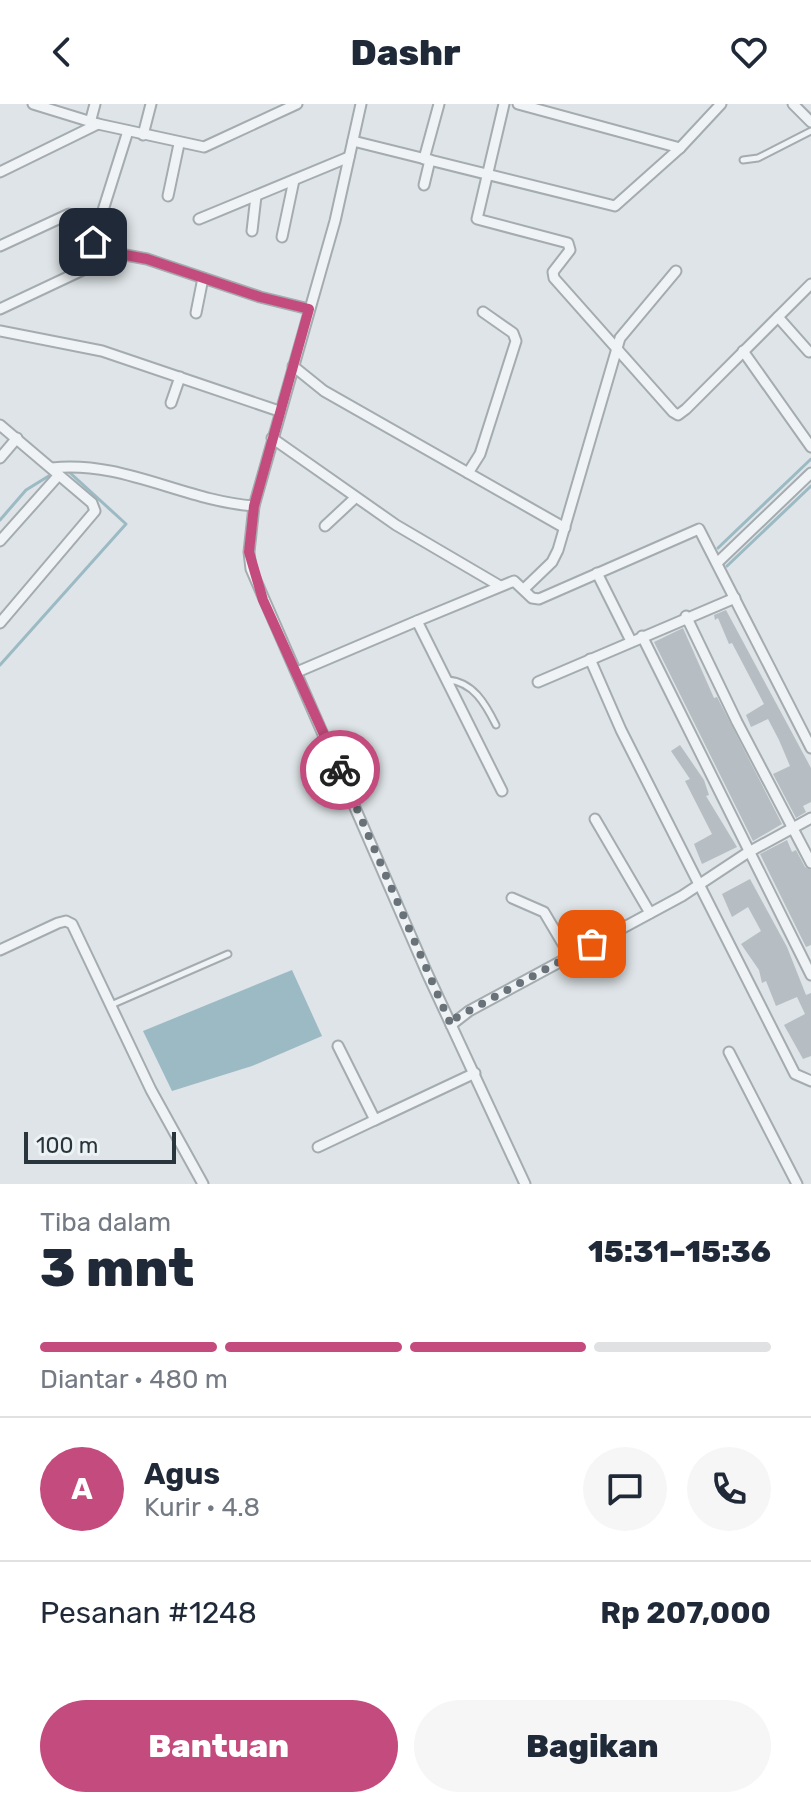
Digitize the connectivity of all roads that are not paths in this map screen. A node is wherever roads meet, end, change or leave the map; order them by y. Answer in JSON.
{"nodes":[{"id":1,"x":33,"y":104,"type":"edge"},
{"id":2,"x":95,"y":104,"type":"edge"},
{"id":3,"x":151,"y":104,"type":"edge"},
{"id":4,"x":297,"y":104,"type":"edge"},
{"id":5,"x":361,"y":104,"type":"edge"},
{"id":6,"x":439,"y":104,"type":"edge"},
{"id":7,"x":504,"y":104,"type":"edge"},
{"id":8,"x":518,"y":104,"type":"edge"},
{"id":9,"x":721,"y":104,"type":"edge"},
{"id":10,"x":793,"y":104,"type":"edge"},
{"id":11,"x":94,"y":122,"type":"junction"},
{"id":12,"x":811,"y":122,"type":"edge"},
{"id":13,"x":128,"y":131,"type":"junction"},
{"id":14,"x":811,"y":131,"type":"edge"},
{"id":15,"x":143,"y":135,"type":"junction"},
{"id":16,"x":353,"y":141,"type":"junction"},
{"id":17,"x":179,"y":144,"type":"junction"},
{"id":18,"x":680,"y":148,"type":"junction"},
{"id":19,"x":349,"y":157,"type":"junction"},
{"id":20,"x":427,"y":159,"type":"junction"},
{"id":21,"x":743,"y":160,"type":"dead end"},
{"id":22,"x":0,"y":172,"type":"edge"},
{"id":23,"x":485,"y":175,"type":"junction"},
{"id":24,"x":294,"y":180,"type":"junction"},
{"id":25,"x":424,"y":185,"type":"dead end"},
{"id":26,"x":168,"y":196,"type":"dead end"},
{"id":27,"x":256,"y":196,"type":"junction"},
{"id":28,"x":199,"y":219,"type":"dead end"},
{"id":29,"x":252,"y":231,"type":"dead end"},
{"id":30,"x":282,"y":237,"type":"dead end"},
{"id":31,"x":93,"y":242,"type":"junction"},
{"id":32,"x":0,"y":246,"type":"edge"},
{"id":33,"x":104,"y":260,"type":"junction"},
{"id":34,"x":676,"y":271,"type":"dead end"},
{"id":35,"x":203,"y":278,"type":"junction"},
{"id":36,"x":811,"y":284,"type":"edge"},
{"id":37,"x":0,"y":309,"type":"edge"},
{"id":38,"x":309,"y":309,"type":"junction"},
{"id":39,"x":483,"y":312,"type":"dead end"},
{"id":40,"x":196,"y":313,"type":"dead end"},
{"id":41,"x":778,"y":317,"type":"junction"},
{"id":42,"x":0,"y":331,"type":"edge"},
{"id":43,"x":615,"y":350,"type":"junction"},
{"id":44,"x":743,"y":351,"type":"junction"},
{"id":45,"x":809,"y":352,"type":"dead end"},
{"id":46,"x":293,"y":366,"type":"junction"},
{"id":47,"x":180,"y":377,"type":"junction"},
{"id":48,"x":171,"y":403,"type":"dead end"},
{"id":49,"x":279,"y":411,"type":"junction"},
{"id":50,"x":0,"y":425,"type":"edge"},
{"id":51,"x":17,"y":438,"type":"junction"},
{"id":52,"x":272,"y":438,"type":"junction"},
{"id":53,"x":811,"y":447,"type":"edge"},
{"id":54,"x":0,"y":458,"type":"edge"},
{"id":55,"x":55,"y":472,"type":"junction"},
{"id":56,"x":468,"y":473,"type":"junction"},
{"id":57,"x":811,"y":473,"type":"edge"},
{"id":58,"x":355,"y":498,"type":"junction"},
{"id":59,"x":254,"y":506,"type":"junction"},
{"id":60,"x":325,"y":526,"type":"dead end"},
{"id":61,"x":565,"y":528,"type":"junction"},
{"id":62,"x":0,"y":541,"type":"edge"},
{"id":63,"x":717,"y":563,"type":"junction"},
{"id":64,"x":597,"y":573,"type":"junction"},
{"id":65,"x":500,"y":586,"type":"junction"},
{"id":66,"x":524,"y":589,"type":"junction"},
{"id":67,"x":735,"y":598,"type":"junction"},
{"id":68,"x":686,"y":616,"type":"junction"},
{"id":69,"x":417,"y":621,"type":"junction"},
{"id":70,"x":0,"y":623,"type":"edge"},
{"id":71,"x":642,"y":636,"type":"junction"},
{"id":72,"x":631,"y":641,"type":"junction"},
{"id":73,"x":590,"y":659,"type":"junction"},
{"id":74,"x":297,"y":672,"type":"junction"},
{"id":75,"x":447,"y":680,"type":"junction"},
{"id":76,"x":538,"y":682,"type":"dead end"},
{"id":77,"x":496,"y":725,"type":"dead end"},
{"id":78,"x":811,"y":748,"type":"edge"},
{"id":79,"x":502,"y":791,"type":"dead end"},
{"id":80,"x":811,"y":818,"type":"edge"},
{"id":81,"x":595,"y":819,"type":"dead end"},
{"id":82,"x":793,"y":829,"type":"junction"},
{"id":83,"x":747,"y":853,"type":"junction"},
{"id":84,"x":811,"y":863,"type":"edge"},
{"id":85,"x":700,"y":885,"type":"junction"},
{"id":86,"x":512,"y":898,"type":"dead end"},
{"id":87,"x":650,"y":913,"type":"junction"},
{"id":88,"x":0,"y":950,"type":"edge"},
{"id":89,"x":228,"y":954,"type":"dead end"},
{"id":90,"x":570,"y":956,"type":"junction"},
{"id":91,"x":811,"y":975,"type":"edge"},
{"id":92,"x":110,"y":1005,"type":"junction"},
{"id":93,"x":451,"y":1025,"type":"junction"},
{"id":94,"x":338,"y":1046,"type":"dead end"},
{"id":95,"x":729,"y":1052,"type":"dead end"},
{"id":96,"x":475,"y":1073,"type":"junction"},
{"id":97,"x":811,"y":1081,"type":"edge"},
{"id":98,"x":375,"y":1120,"type":"junction"},
{"id":99,"x":318,"y":1147,"type":"dead end"},
{"id":100,"x":203,"y":1184,"type":"edge"},
{"id":101,"x":525,"y":1184,"type":"edge"},
{"id":102,"x":797,"y":1184,"type":"edge"}],
"edges":[{"from":1,"to":11,"type":"street"},
{"from":2,"to":11,"type":"street"},
{"from":3,"to":15,"type":"street"},
{"from":4,"to":17,"type":"street"},
{"from":5,"to":16,"type":"street"},
{"from":6,"to":20,"type":"street"},
{"from":7,"to":23,"type":"street"},
{"from":8,"to":18,"type":"street"},
{"from":9,"to":18,"type":"street"},
{"from":10,"to":12,"type":"street"},
{"from":11,"to":13,"type":"street"},
{"from":11,"to":22,"type":"street"},
{"from":13,"to":15,"type":"street"},
{"from":13,"to":31,"type":"street"},
{"from":14,"to":21,"type":"lane"},
{"from":15,"to":17,"type":"street"},
{"from":16,"to":19,"type":"street"},
{"from":16,"to":20,"type":"street"},
{"from":17,"to":26,"type":"street"},
{"from":18,"to":23,"type":"street"},
{"from":19,"to":24,"type":"street"},
{"from":19,"to":38,"type":"street"},
{"from":20,"to":23,"type":"street"},
{"from":20,"to":25,"type":"street"},
{"from":23,"to":43,"type":"street"},
{"from":24,"to":27,"type":"street"},
{"from":24,"to":30,"type":"street"},
{"from":27,"to":28,"type":"street"},
{"from":27,"to":29,"type":"street"},
{"from":31,"to":32,"type":"street"},
{"from":31,"to":33,"type":"street"},
{"from":33,"to":35,"type":"street"},
{"from":33,"to":37,"type":"street"},
{"from":34,"to":43,"type":"street"},
{"from":35,"to":38,"type":"street"},
{"from":35,"to":40,"type":"street"},
{"from":36,"to":41,"type":"street"},
{"from":38,"to":46,"type":"street"},
{"from":39,"to":56,"type":"street"},
{"from":41,"to":44,"type":"street"},
{"from":41,"to":45,"type":"street"},
{"from":42,"to":47,"type":"street"},
{"from":43,"to":44,"type":"street"},
{"from":43,"to":61,"type":"street"},
{"from":44,"to":53,"type":"street"},
{"from":46,"to":49,"type":"street"},
{"from":46,"to":56,"type":"street"},
{"from":47,"to":48,"type":"street"},
{"from":47,"to":49,"type":"street"},
{"from":49,"to":52,"type":"street"},
{"from":50,"to":51,"type":"street"},
{"from":51,"to":54,"type":"street"},
{"from":51,"to":55,"type":"street"},
{"from":52,"to":58,"type":"street"},
{"from":52,"to":59,"type":"street"},
{"from":55,"to":59,"type":"street"},
{"from":55,"to":62,"type":"street"},
{"from":55,"to":70,"type":"street"},
{"from":56,"to":61,"type":"street"},
{"from":57,"to":63,"type":"street"},
{"from":58,"to":60,"type":"street"},
{"from":58,"to":65,"type":"street"},
{"from":59,"to":74,"type":"street"},
{"from":61,"to":66,"type":"street"},
{"from":63,"to":64,"type":"street"},
{"from":63,"to":67,"type":"street"},
{"from":64,"to":66,"type":"street"},
{"from":64,"to":72,"type":"street"},
{"from":65,"to":66,"type":"street"},
{"from":65,"to":69,"type":"street"},
{"from":67,"to":68,"type":"street"},
{"from":67,"to":78,"type":"street"},
{"from":68,"to":71,"type":"street"},
{"from":68,"to":82,"type":"street"},
{"from":69,"to":74,"type":"street"},
{"from":69,"to":75,"type":"street"},
{"from":71,"to":72,"type":"street"},
{"from":71,"to":83,"type":"street"},
{"from":72,"to":73,"type":"street"},
{"from":73,"to":76,"type":"street"},
{"from":73,"to":85,"type":"street"},
{"from":74,"to":93,"type":"street"},
{"from":75,"to":77,"type":"lane"},
{"from":75,"to":79,"type":"street"},
{"from":80,"to":82,"type":"street"},
{"from":81,"to":87,"type":"street"},
{"from":82,"to":83,"type":"street"},
{"from":82,"to":84,"type":"street"},
{"from":83,"to":85,"type":"street"},
{"from":83,"to":91,"type":"street"},
{"from":85,"to":87,"type":"street"},
{"from":85,"to":97,"type":"street"},
{"from":86,"to":90,"type":"street"},
{"from":87,"to":90,"type":"street"},
{"from":88,"to":92,"type":"street"},
{"from":89,"to":92,"type":"lane"},
{"from":90,"to":93,"type":"street"},
{"from":92,"to":100,"type":"street"},
{"from":93,"to":96,"type":"street"},
{"from":94,"to":98,"type":"street"},
{"from":95,"to":102,"type":"street"},
{"from":96,"to":98,"type":"street"},
{"from":96,"to":101,"type":"street"},
{"from":98,"to":99,"type":"street"}]}
